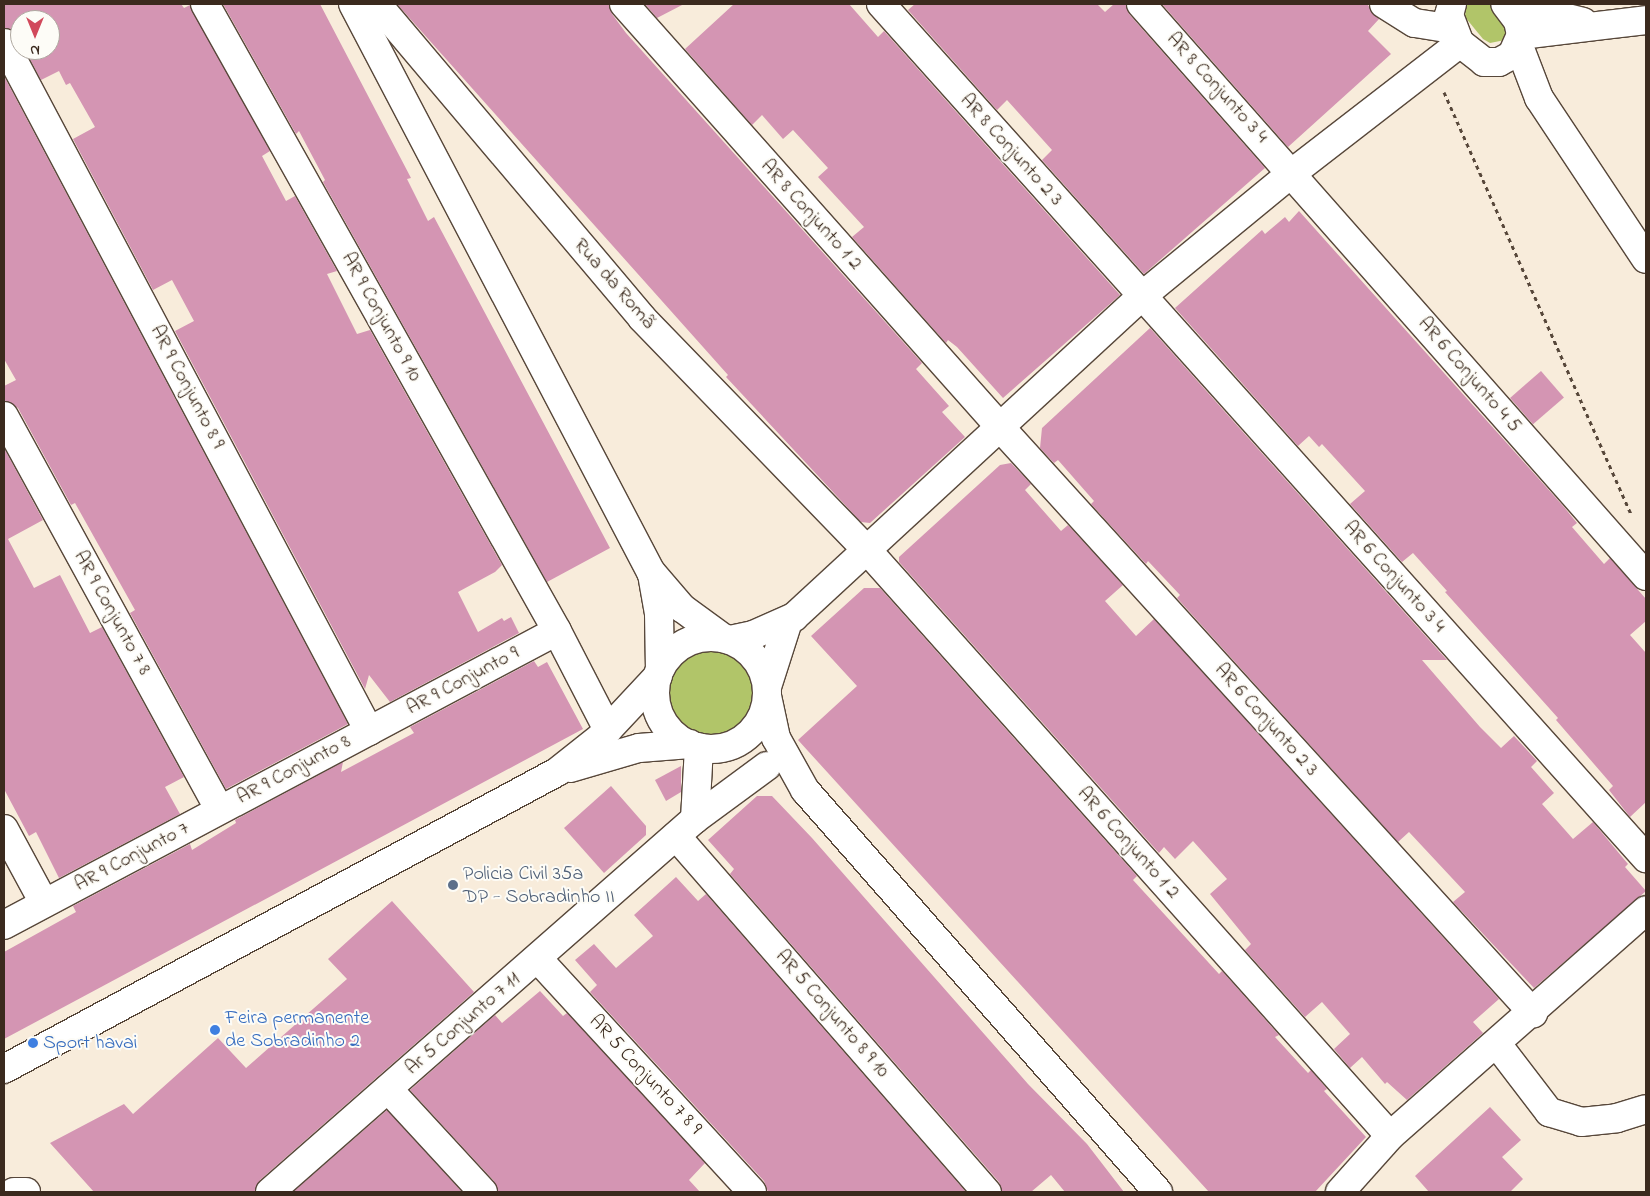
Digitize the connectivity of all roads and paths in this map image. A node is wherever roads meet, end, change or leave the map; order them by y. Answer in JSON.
{"nodes":[{"id":1,"x":205,"y":4,"type":"edge"},
{"id":2,"x":353,"y":4,"type":"edge"},
{"id":3,"x":377,"y":4,"type":"edge"},
{"id":4,"x":624,"y":4,"type":"edge"},
{"id":5,"x":880,"y":4,"type":"edge"},
{"id":6,"x":1141,"y":4,"type":"edge"},
{"id":7,"x":1384,"y":4,"type":"edge"},
{"id":8,"x":1505,"y":4,"type":"edge"},
{"id":9,"x":1511,"y":4,"type":"edge"},
{"id":10,"x":1646,"y":20,"type":"edge"},
{"id":11,"x":1604,"y":24,"type":"junction"},
{"id":12,"x":1455,"y":25,"type":"edge"},
{"id":13,"x":1520,"y":41,"type":"junction"},
{"id":14,"x":4,"y":43,"type":"edge"},
{"id":15,"x":1488,"y":62,"type":"junction"},
{"id":16,"x":1433,"y":66,"type":"junction"},
{"id":17,"x":1539,"y":98,"type":"junction"},
{"id":18,"x":1292,"y":173,"type":"junction"},
{"id":19,"x":1646,"y":259,"type":"edge"},
{"id":20,"x":1142,"y":296,"type":"junction"},
{"id":21,"x":4,"y":416,"type":"edge"},
{"id":22,"x":999,"y":426,"type":"junction"},
{"id":23,"x":1634,"y":521,"type":"dead end"},
{"id":24,"x":866,"y":550,"type":"junction"},
{"id":25,"x":651,"y":572,"type":"junction"},
{"id":26,"x":1646,"y":576,"type":"edge"},
{"id":27,"x":788,"y":621,"type":"junction"},
{"id":28,"x":557,"y":631,"type":"junction"},
{"id":29,"x":726,"y":639,"type":"junction"},
{"id":30,"x":659,"y":673,"type":"junction"},
{"id":31,"x":767,"y":692,"type":"junction"},
{"id":32,"x":608,"y":730,"type":"junction"},
{"id":33,"x":369,"y":731,"type":"junction"},
{"id":34,"x":695,"y":746,"type":"junction"},
{"id":35,"x":726,"y":747,"type":"junction"},
{"id":36,"x":767,"y":766,"type":"junction"},
{"id":37,"x":557,"y":772,"type":"junction"},
{"id":38,"x":805,"y":790,"type":"junction"},
{"id":39,"x":220,"y":810,"type":"junction"},
{"id":40,"x":685,"y":828,"type":"junction"},
{"id":41,"x":4,"y":829,"type":"edge"},
{"id":42,"x":1646,"y":858,"type":"edge"},
{"id":43,"x":44,"y":903,"type":"junction"},
{"id":44,"x":1646,"y":910,"type":"edge"},
{"id":45,"x":4,"y":925,"type":"edge"},
{"id":46,"x":538,"y":958,"type":"junction"},
{"id":47,"x":1533,"y":1013,"type":"junction"},
{"id":48,"x":1497,"y":1044,"type":"junction"},
{"id":49,"x":4,"y":1069,"type":"edge"},
{"id":50,"x":388,"y":1089,"type":"junction"},
{"id":51,"x":1646,"y":1109,"type":"edge"},
{"id":52,"x":1390,"y":1136,"type":"junction"},
{"id":53,"x":14,"y":1192,"type":"edge"},
{"id":54,"x":26,"y":1192,"type":"edge"},
{"id":55,"x":270,"y":1192,"type":"edge"},
{"id":56,"x":483,"y":1192,"type":"edge"},
{"id":57,"x":752,"y":1192,"type":"edge"},
{"id":58,"x":987,"y":1192,"type":"edge"},
{"id":59,"x":1159,"y":1192,"type":"edge"},
{"id":60,"x":1340,"y":1192,"type":"edge"}],
"edges":[{"from":1,"to":28,"type":"street","name":"AR 9 Conjunto 9 10"},
{"from":2,"to":25,"type":"street"},
{"from":3,"to":24,"type":"street","name":"Rua da Romã"},
{"from":4,"to":22,"type":"street","name":"AR 8 Conjunto 1 2"},
{"from":5,"to":20,"type":"street","name":"AR 8 Conjunto 2 3"},
{"from":6,"to":18,"type":"street","name":"AR 8 Conjunto 3 4"},
{"from":7,"to":12,"type":"street"},
{"from":8,"to":13,"type":"street"},
{"from":9,"to":11,"type":"street"},
{"from":10,"to":11,"type":"street"},
{"from":11,"to":13,"type":"street"},
{"from":12,"to":15,"type":"street"},
{"from":12,"to":16,"type":"street"},
{"from":13,"to":15,"type":"street"},
{"from":13,"to":17,"type":"street"},
{"from":14,"to":33,"type":"street","name":"AR 9 Conjunto 8 9"},
{"from":15,"to":17,"type":"street"},
{"from":16,"to":18,"type":"street"},
{"from":16,"to":23,"type":"path"},
{"from":17,"to":19,"type":"street"},
{"from":18,"to":20,"type":"street"},
{"from":18,"to":26,"type":"street","name":"AR 6 Conjunto 4 5"},
{"from":20,"to":22,"type":"street"},
{"from":20,"to":42,"type":"street","name":"AR 6 Conjunto 3 4"},
{"from":21,"to":39,"type":"street","name":"AR 9 Conjunto 7 8"},
{"from":22,"to":24,"type":"street"},
{"from":22,"to":47,"type":"street","name":"AR 6 Conjunto 2 3"},
{"from":24,"to":27,"type":"street"},
{"from":24,"to":52,"type":"street","name":"AR 6 Conjunto 1 2"},
{"from":25,"to":29,"type":"street"},
{"from":25,"to":30,"type":"street"},
{"from":27,"to":29,"type":"street"},
{"from":27,"to":31,"type":"street"},
{"from":28,"to":32,"type":"street","name":"AR 9 Conjunto 9 10"},
{"from":28,"to":33,"type":"street","name":"AR 9 Conjunto 9"},
{"from":29,"to":30,"type":"street"},
{"from":29,"to":31,"type":"street"},
{"from":30,"to":32,"type":"street"},
{"from":30,"to":34,"type":"street"},
{"from":31,"to":35,"type":"street"},
{"from":31,"to":38,"type":"street"},
{"from":32,"to":37,"type":"street"},
{"from":33,"to":39,"type":"street","name":"AR 9 Conjunto 8"},
{"from":34,"to":35,"type":"street"},
{"from":34,"to":37,"type":"street"},
{"from":34,"to":40,"type":"street"},
{"from":35,"to":36,"type":"street"},
{"from":36,"to":38,"type":"street"},
{"from":36,"to":40,"type":"street","name":"Ar 5 Conjunto 7 11"},
{"from":37,"to":49,"type":"street"},
{"from":38,"to":59,"type":"street"},
{"from":39,"to":43,"type":"street","name":"AR 9 Conjunto 7"},
{"from":40,"to":46,"type":"street","name":"Ar 5 Conjunto 7 11"},
{"from":40,"to":58,"type":"street","name":"AR 5 Conjunto 8 9 10"},
{"from":41,"to":43,"type":"street"},
{"from":43,"to":45,"type":"street","name":"AR 9 Conjunto 7"},
{"from":44,"to":47,"type":"street"},
{"from":46,"to":50,"type":"street","name":"Ar 5 Conjunto 7 11"},
{"from":46,"to":57,"type":"street","name":"AR 5 Conjunto 7 8 9"},
{"from":47,"to":48,"type":"street"},
{"from":48,"to":51,"type":"street"},
{"from":48,"to":52,"type":"street"},
{"from":50,"to":55,"type":"street","name":"Ar 5 Conjunto 7 11"},
{"from":50,"to":56,"type":"street"},
{"from":52,"to":60,"type":"street"},
{"from":53,"to":54,"type":"street"}]}
